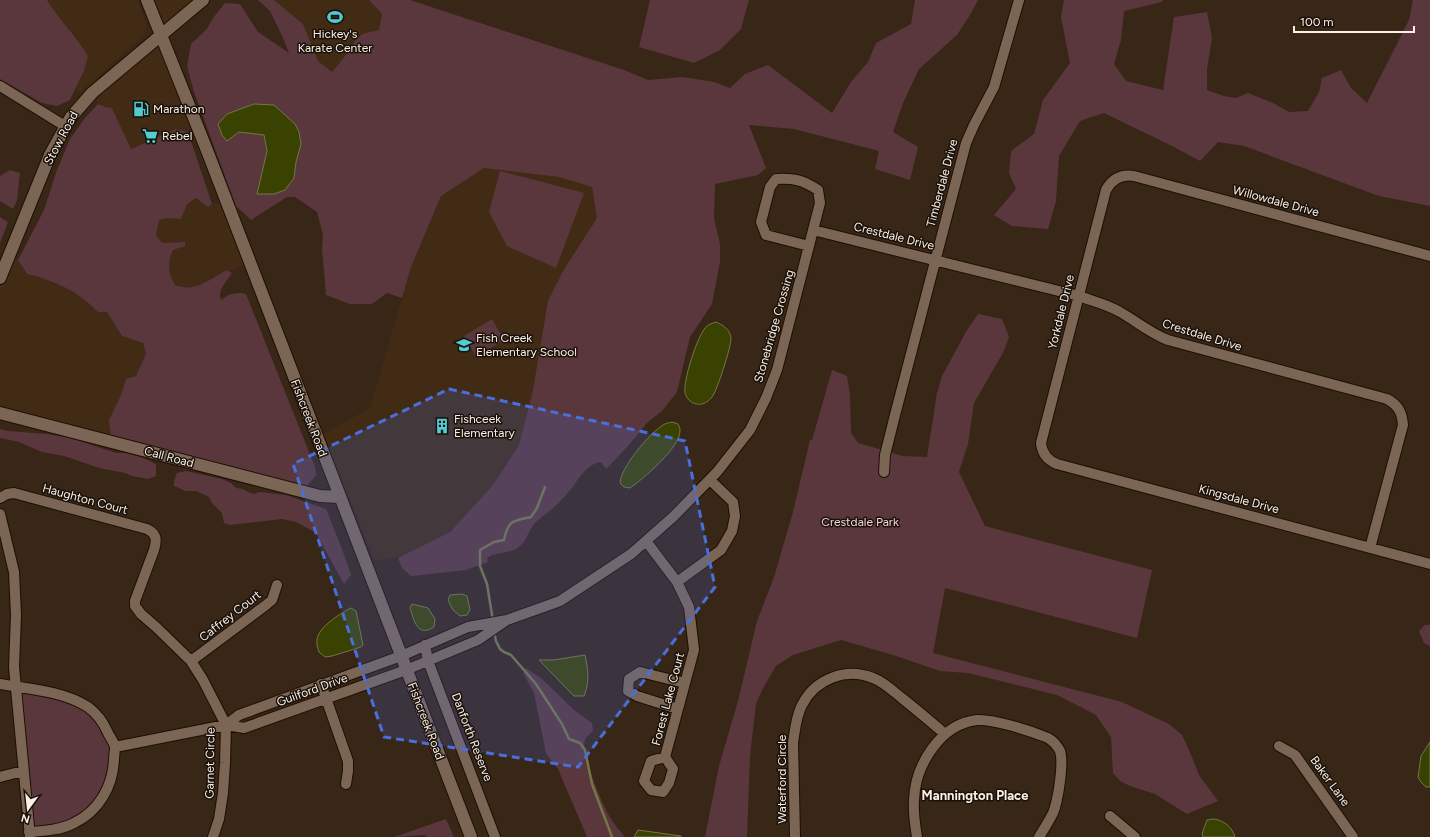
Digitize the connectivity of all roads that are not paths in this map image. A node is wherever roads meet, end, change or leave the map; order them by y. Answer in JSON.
{"nodes":[{"id":1,"x":147,"y":0,"type":"edge"},
{"id":2,"x":203,"y":0,"type":"edge"},
{"id":3,"x":1019,"y":0,"type":"edge"},
{"id":4,"x":160,"y":36,"type":"junction"},
{"id":5,"x":0,"y":86,"type":"edge"},
{"id":6,"x":65,"y":126,"type":"junction"},
{"id":7,"x":1115,"y":179,"type":"joint"},
{"id":8,"x":813,"y":230,"type":"junction"},
{"id":9,"x":809,"y":246,"type":"junction"},
{"id":10,"x":1430,"y":256,"type":"edge"},
{"id":11,"x":936,"y":260,"type":"junction"},
{"id":12,"x":0,"y":278,"type":"edge"},
{"id":13,"x":1079,"y":296,"type":"junction"},
{"id":14,"x":0,"y":413,"type":"edge"},
{"id":15,"x":1044,"y":454,"type":"joint"},
{"id":16,"x":884,"y":472,"type":"dead end"},
{"id":17,"x":710,"y":480,"type":"junction"},
{"id":18,"x":339,"y":497,"type":"junction"},
{"id":19,"x":0,"y":498,"type":"edge"},
{"id":20,"x":0,"y":514,"type":"edge"},
{"id":21,"x":646,"y":541,"type":"junction"},
{"id":22,"x":1370,"y":548,"type":"junction"},
{"id":23,"x":1430,"y":564,"type":"edge"},
{"id":24,"x":677,"y":582,"type":"junction"},
{"id":25,"x":277,"y":584,"type":"dead end"},
{"id":26,"x":135,"y":601,"type":"joint"},
{"id":27,"x":488,"y":628,"type":"junction"},
{"id":28,"x":425,"y":645,"type":"junction"},
{"id":29,"x":401,"y":656,"type":"junction"},
{"id":30,"x":428,"y":661,"type":"junction"},
{"id":31,"x":191,"y":662,"type":"junction"},
{"id":32,"x":406,"y":670,"type":"junction"},
{"id":33,"x":685,"y":683,"type":"junction"},
{"id":34,"x":0,"y":684,"type":"edge"},
{"id":35,"x":321,"y":684,"type":"junction"},
{"id":36,"x":16,"y":687,"type":"junction"},
{"id":37,"x":326,"y":699,"type":"junction"},
{"id":38,"x":678,"y":709,"type":"junction"},
{"id":39,"x":226,"y":725,"type":"junction"},
{"id":40,"x":945,"y":734,"type":"junction"},
{"id":41,"x":1279,"y":746,"type":"dead end"},
{"id":42,"x":115,"y":747,"type":"junction"},
{"id":43,"x":665,"y":757,"type":"dead end"},
{"id":44,"x":23,"y":771,"type":"junction"},
{"id":45,"x":0,"y":777,"type":"edge"},
{"id":46,"x":346,"y":784,"type":"dead end"},
{"id":47,"x":1110,"y":816,"type":"dead end"},
{"id":48,"x":30,"y":834,"type":"edge"},
{"id":49,"x":213,"y":837,"type":"edge"},
{"id":50,"x":471,"y":837,"type":"edge"},
{"id":51,"x":495,"y":837,"type":"edge"},
{"id":52,"x":795,"y":837,"type":"edge"},
{"id":53,"x":917,"y":837,"type":"edge"},
{"id":54,"x":1039,"y":837,"type":"edge"},
{"id":55,"x":1135,"y":837,"type":"edge"},
{"id":56,"x":1353,"y":837,"type":"edge"}],
"edges":[{"from":1,"to":4,"type":"main road","name":"Fishcreek Road"},
{"from":2,"to":4,"type":"main road","name":"Stow Road"},
{"from":3,"to":11,"type":"street","name":"Timberdale Drive"},
{"from":4,"to":6,"type":"main road","name":"Stow Road"},
{"from":4,"to":18,"type":"main road","name":"Fishcreek Road"},
{"from":5,"to":6,"type":"street"},
{"from":6,"to":12,"type":"main road","name":"Stow Road"},
{"from":7,"to":10,"type":"street","name":"Willowdale Drive"},
{"from":7,"to":13,"type":"street","name":"Yorkdale Drive"},
{"from":8,"to":9,"type":"street","name":"Stonebridge Crossing"},
{"from":8,"to":9,"type":"street","name":"Stonebridge Crossing"},
{"from":8,"to":11,"type":"street","name":"Crestdale Drive"},
{"from":9,"to":17,"type":"street","name":"Stonebridge Crossing"},
{"from":11,"to":13,"type":"street","name":"Crestdale Drive"},
{"from":11,"to":16,"type":"street","name":"Timberdale Drive"},
{"from":13,"to":15,"type":"street","name":"Yorkdale Drive"},
{"from":13,"to":22,"type":"street","name":"Crestdale Drive"},
{"from":14,"to":18,"type":"main road","name":"Call Road"},
{"from":15,"to":22,"type":"street","name":"Kingsdale Drive"},
{"from":17,"to":21,"type":"street","name":"Stonebridge Crossing"},
{"from":17,"to":24,"type":"street"},
{"from":18,"to":29,"type":"main road","name":"Fishcreek Road"},
{"from":19,"to":26,"type":"street","name":"Haughton Court"},
{"from":20,"to":36,"type":"street"},
{"from":21,"to":24,"type":"street","name":"Forest Lake Court"},
{"from":21,"to":27,"type":"street","name":"Stonebridge Crossing"},
{"from":22,"to":23,"type":"street","name":"Kingsdale Drive"},
{"from":24,"to":33,"type":"street","name":"Forest Lake Court"},
{"from":25,"to":31,"type":"street","name":"Caffrey Court"},
{"from":26,"to":31,"type":"street","name":"Garnet Circle"},
{"from":27,"to":28,"type":"street","name":"Stonebridge Crossing"},
{"from":27,"to":30,"type":"street","name":"Stonebridge Crossing"},
{"from":28,"to":29,"type":"street","name":"Stonebridge Crossing"},
{"from":28,"to":30,"type":"street","name":"Danforth Reserve"},
{"from":29,"to":32,"type":"main road","name":"Fishcreek Road"},
{"from":29,"to":35,"type":"street","name":"Guilford Drive"},
{"from":30,"to":32,"type":"street","name":"Stonebridge Crossing"},
{"from":30,"to":51,"type":"street","name":"Danforth Reserve"},
{"from":31,"to":39,"type":"street","name":"Garnet Circle"},
{"from":32,"to":37,"type":"street","name":"Guilford Drive"},
{"from":32,"to":50,"type":"main road","name":"Fishcreek Road"},
{"from":33,"to":38,"type":"street","name":"Forest Lake Court"},
{"from":33,"to":38,"type":"street"},
{"from":34,"to":36,"type":"street"},
{"from":35,"to":37,"type":"street"},
{"from":35,"to":39,"type":"street","name":"Guilford Drive"},
{"from":36,"to":42,"type":"street"},
{"from":36,"to":44,"type":"street"},
{"from":37,"to":39,"type":"street","name":"Guilford Drive"},
{"from":37,"to":46,"type":"street"},
{"from":38,"to":43,"type":"street","name":"Forest Lake Court"},
{"from":39,"to":42,"type":"street","name":"Guilford Drive"},
{"from":39,"to":49,"type":"street","name":"Garnet Circle"},
{"from":40,"to":52,"type":"street","name":"Waterford Circle"},
{"from":40,"to":53,"type":"street"},
{"from":40,"to":54,"type":"street"},
{"from":41,"to":56,"type":"street","name":"Baker Lane"},
{"from":42,"to":48,"type":"street"},
{"from":44,"to":45,"type":"street"},
{"from":44,"to":48,"type":"street"},
{"from":47,"to":55,"type":"street"}]}
